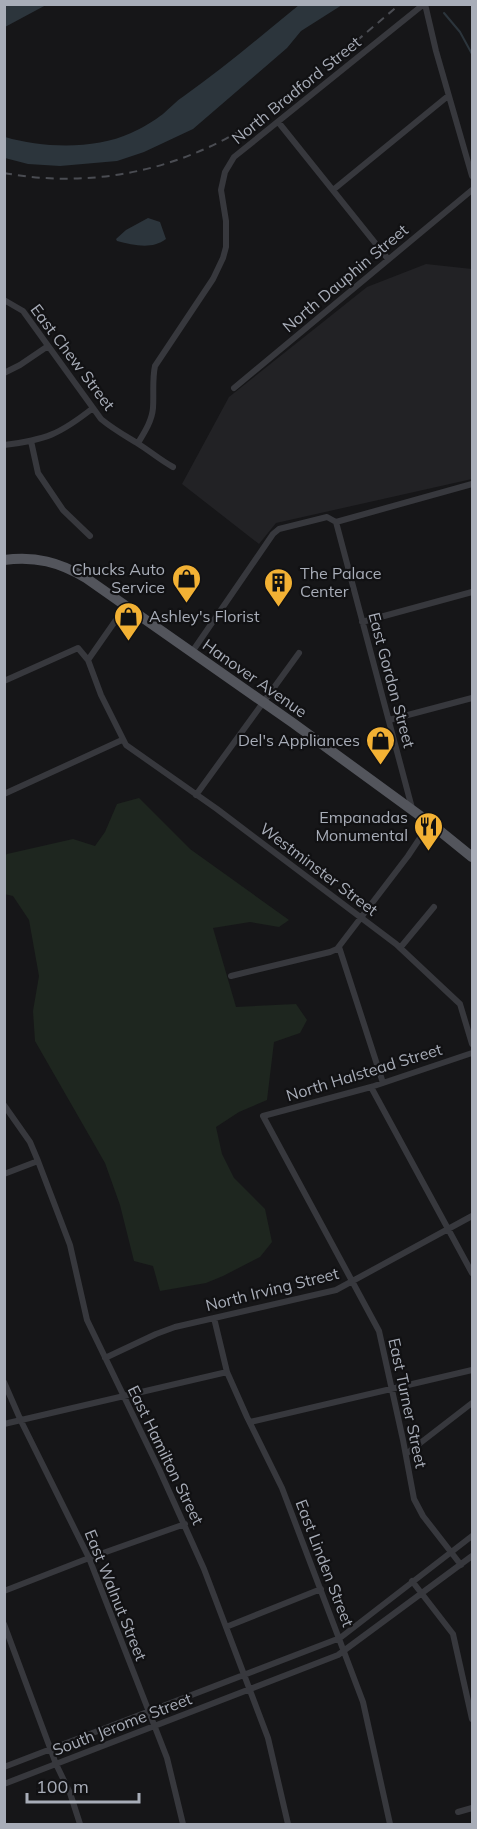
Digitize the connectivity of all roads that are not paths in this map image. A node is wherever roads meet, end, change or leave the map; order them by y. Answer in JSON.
{"nodes":[{"id":1,"x":424,"y":4,"type":"edge"},
{"id":2,"x":448,"y":96,"type":"junction"},
{"id":3,"x":279,"y":123,"type":"junction"},
{"id":4,"x":472,"y":176,"type":"edge"},
{"id":5,"x":333,"y":190,"type":"junction"},
{"id":6,"x":472,"y":190,"type":"edge"},
{"id":7,"x":388,"y":259,"type":"junction"},
{"id":8,"x":8,"y":301,"type":"edge"},
{"id":9,"x":48,"y":346,"type":"junction"},
{"id":10,"x":4,"y":373,"type":"edge"},
{"id":11,"x":234,"y":388,"type":"dead end"},
{"id":12,"x":93,"y":408,"type":"junction"},
{"id":13,"x":31,"y":441,"type":"junction"},
{"id":14,"x":138,"y":443,"type":"junction"},
{"id":15,"x":4,"y":445,"type":"edge"},
{"id":16,"x":173,"y":467,"type":"dead end"},
{"id":17,"x":472,"y":484,"type":"edge"},
{"id":18,"x":336,"y":522,"type":"junction"},
{"id":19,"x":90,"y":536,"type":"dead end"},
{"id":20,"x":4,"y":560,"type":"edge"},
{"id":21,"x":472,"y":592,"type":"edge"},
{"id":22,"x":125,"y":607,"type":"junction"},
{"id":23,"x":362,"y":622,"type":"junction"},
{"id":24,"x":192,"y":652,"type":"junction"},
{"id":25,"x":299,"y":653,"type":"dead end"},
{"id":26,"x":88,"y":660,"type":"junction"},
{"id":27,"x":4,"y":681,"type":"edge"},
{"id":28,"x":472,"y":698,"type":"edge"},
{"id":29,"x":263,"y":702,"type":"junction"},
{"id":30,"x":389,"y":720,"type":"junction"},
{"id":31,"x":122,"y":740,"type":"junction"},
{"id":32,"x":4,"y":794,"type":"edge"},
{"id":33,"x":196,"y":795,"type":"junction"},
{"id":34,"x":413,"y":811,"type":"junction"},
{"id":35,"x":430,"y":823,"type":"junction"},
{"id":36,"x":472,"y":857,"type":"edge"},
{"id":37,"x":434,"y":907,"type":"dead end"},
{"id":38,"x":362,"y":918,"type":"junction"},
{"id":39,"x":339,"y":946,"type":"junction"},
{"id":40,"x":400,"y":948,"type":"junction"},
{"id":41,"x":231,"y":976,"type":"dead end"},
{"id":42,"x":472,"y":1044,"type":"edge"},
{"id":43,"x":472,"y":1053,"type":"edge"},
{"id":44,"x":383,"y":1083,"type":"junction"},
{"id":45,"x":371,"y":1088,"type":"junction"},
{"id":46,"x":4,"y":1104,"type":"edge"},
{"id":47,"x":263,"y":1116,"type":"joint"},
{"id":48,"x":38,"y":1161,"type":"junction"},
{"id":49,"x":4,"y":1174,"type":"edge"},
{"id":50,"x":472,"y":1216,"type":"edge"},
{"id":51,"x":449,"y":1229,"type":"junction"},
{"id":52,"x":472,"y":1273,"type":"edge"},
{"id":53,"x":353,"y":1282,"type":"junction"},
{"id":54,"x":214,"y":1318,"type":"junction"},
{"id":55,"x":105,"y":1358,"type":"junction"},
{"id":56,"x":472,"y":1370,"type":"edge"},
{"id":57,"x":227,"y":1372,"type":"junction"},
{"id":58,"x":4,"y":1382,"type":"edge"},
{"id":59,"x":392,"y":1388,"type":"junction"},
{"id":60,"x":124,"y":1397,"type":"junction"},
{"id":61,"x":472,"y":1403,"type":"edge"},
{"id":62,"x":21,"y":1421,"type":"junction"},
{"id":63,"x":250,"y":1422,"type":"junction"},
{"id":64,"x":4,"y":1424,"type":"edge"},
{"id":65,"x":406,"y":1454,"type":"junction"},
{"id":66,"x":185,"y":1524,"type":"junction"},
{"id":67,"x":472,"y":1536,"type":"edge"},
{"id":68,"x":451,"y":1552,"type":"junction"},
{"id":69,"x":472,"y":1556,"type":"edge"},
{"id":70,"x":89,"y":1558,"type":"junction"},
{"id":71,"x":461,"y":1564,"type":"junction"},
{"id":72,"x":412,"y":1581,"type":"junction"},
{"id":73,"x":321,"y":1589,"type":"junction"},
{"id":74,"x":4,"y":1591,"type":"edge"},
{"id":75,"x":422,"y":1594,"type":"junction"},
{"id":76,"x":4,"y":1624,"type":"edge"},
{"id":77,"x":226,"y":1627,"type":"junction"},
{"id":78,"x":340,"y":1638,"type":"junction"},
{"id":79,"x":345,"y":1651,"type":"junction"},
{"id":80,"x":244,"y":1675,"type":"junction"},
{"id":81,"x":249,"y":1690,"type":"junction"},
{"id":82,"x":148,"y":1712,"type":"junction"},
{"id":83,"x":472,"y":1719,"type":"edge"},
{"id":84,"x":154,"y":1728,"type":"junction"},
{"id":85,"x":51,"y":1748,"type":"junction"},
{"id":86,"x":56,"y":1764,"type":"junction"},
{"id":87,"x":4,"y":1767,"type":"edge"},
{"id":88,"x":4,"y":1784,"type":"edge"},
{"id":89,"x":472,"y":1808,"type":"edge"},
{"id":90,"x":458,"y":1812,"type":"dead end"},
{"id":91,"x":80,"y":1824,"type":"edge"},
{"id":92,"x":183,"y":1824,"type":"edge"},
{"id":93,"x":288,"y":1824,"type":"edge"},
{"id":94,"x":390,"y":1824,"type":"edge"}],
"edges":[{"from":1,"to":2,"type":"street"},
{"from":1,"to":3,"type":"street","name":"North Bradford Street"},
{"from":2,"to":4,"type":"street"},
{"from":2,"to":5,"type":"street"},
{"from":3,"to":5,"type":"street"},
{"from":3,"to":14,"type":"street","name":"North Bradford Street"},
{"from":5,"to":7,"type":"street"},
{"from":6,"to":7,"type":"street","name":"North Dauphin Street"},
{"from":7,"to":11,"type":"street","name":"North Dauphin Street"},
{"from":8,"to":9,"type":"street","name":"East Chew Street"},
{"from":9,"to":10,"type":"street"},
{"from":9,"to":12,"type":"street","name":"East Chew Street"},
{"from":12,"to":13,"type":"street"},
{"from":12,"to":14,"type":"street","name":"East Chew Street"},
{"from":13,"to":15,"type":"street"},
{"from":13,"to":19,"type":"street"},
{"from":14,"to":16,"type":"street","name":"East Chew Street"},
{"from":17,"to":18,"type":"street"},
{"from":18,"to":23,"type":"street","name":"East Gordon Street"},
{"from":18,"to":24,"type":"street"},
{"from":20,"to":22,"type":"main road","name":"Hanover Avenue"},
{"from":21,"to":23,"type":"street"},
{"from":22,"to":24,"type":"main road","name":"Hanover Avenue"},
{"from":22,"to":26,"type":"street"},
{"from":23,"to":30,"type":"street","name":"East Gordon Street"},
{"from":24,"to":29,"type":"main road","name":"Hanover Avenue"},
{"from":25,"to":29,"type":"street"},
{"from":26,"to":27,"type":"street"},
{"from":26,"to":31,"type":"street"},
{"from":28,"to":30,"type":"street"},
{"from":29,"to":33,"type":"street"},
{"from":29,"to":34,"type":"main road","name":"Hanover Avenue"},
{"from":30,"to":34,"type":"street","name":"East Gordon Street"},
{"from":31,"to":32,"type":"street"},
{"from":31,"to":33,"type":"street","name":"Westminster Street"},
{"from":33,"to":38,"type":"street","name":"Westminster Street"},
{"from":34,"to":35,"type":"main road","name":"Hanover Avenue"},
{"from":35,"to":36,"type":"main road","name":"Hanover Avenue"},
{"from":35,"to":38,"type":"street"},
{"from":37,"to":40,"type":"street"},
{"from":38,"to":39,"type":"street"},
{"from":38,"to":40,"type":"street","name":"Westminster Street"},
{"from":39,"to":41,"type":"street"},
{"from":39,"to":44,"type":"street"},
{"from":40,"to":42,"type":"street","name":"Westminster Street"},
{"from":43,"to":44,"type":"street","name":"North Halstead Street"},
{"from":44,"to":45,"type":"street","name":"North Halstead Street"},
{"from":45,"to":47,"type":"street","name":"North Halstead Street"},
{"from":45,"to":51,"type":"street"},
{"from":46,"to":48,"type":"street","name":"East Hamilton Street"},
{"from":47,"to":53,"type":"street","name":"East Turner Street"},
{"from":48,"to":49,"type":"street"},
{"from":48,"to":55,"type":"street","name":"East Hamilton Street"},
{"from":50,"to":51,"type":"street","name":"North Irving Street"},
{"from":51,"to":52,"type":"street"},
{"from":51,"to":53,"type":"street","name":"North Irving Street"},
{"from":53,"to":54,"type":"street","name":"North Irving Street"},
{"from":53,"to":59,"type":"street","name":"East Turner Street"},
{"from":54,"to":55,"type":"street","name":"North Irving Street"},
{"from":54,"to":57,"type":"street","name":"East Linden Street"},
{"from":55,"to":60,"type":"street","name":"East Hamilton Street"},
{"from":56,"to":59,"type":"street"},
{"from":57,"to":60,"type":"street"},
{"from":57,"to":63,"type":"street","name":"East Linden Street"},
{"from":58,"to":62,"type":"street","name":"East Walnut Street"},
{"from":59,"to":63,"type":"street"},
{"from":59,"to":65,"type":"street","name":"East Turner Street"},
{"from":60,"to":62,"type":"street"},
{"from":60,"to":66,"type":"street","name":"East Hamilton Street"},
{"from":61,"to":65,"type":"street"},
{"from":62,"to":64,"type":"street"},
{"from":62,"to":70,"type":"street","name":"East Walnut Street"},
{"from":63,"to":73,"type":"street","name":"East Linden Street"},
{"from":65,"to":68,"type":"street","name":"East Turner Street"},
{"from":66,"to":70,"type":"street"},
{"from":66,"to":77,"type":"street","name":"East Hamilton Street"},
{"from":67,"to":68,"type":"street","name":"South Jerome Street"},
{"from":68,"to":71,"type":"street","name":"East Turner Street"},
{"from":68,"to":72,"type":"street","name":"South Jerome Street"},
{"from":69,"to":71,"type":"street","name":"South Jerome Street"},
{"from":70,"to":74,"type":"street"},
{"from":70,"to":82,"type":"street","name":"East Walnut Street"},
{"from":71,"to":75,"type":"street","name":"South Jerome Street"},
{"from":72,"to":75,"type":"street"},
{"from":72,"to":78,"type":"street","name":"South Jerome Street"},
{"from":73,"to":77,"type":"street"},
{"from":73,"to":78,"type":"street","name":"East Linden Street"},
{"from":75,"to":79,"type":"street","name":"South Jerome Street"},
{"from":75,"to":83,"type":"street"},
{"from":76,"to":85,"type":"street"},
{"from":77,"to":80,"type":"street","name":"East Hamilton Street"},
{"from":78,"to":79,"type":"street","name":"East Linden Street"},
{"from":78,"to":80,"type":"street","name":"South Jerome Street"},
{"from":79,"to":81,"type":"street","name":"South Jerome Street"},
{"from":79,"to":94,"type":"street","name":"East Linden Street"},
{"from":80,"to":81,"type":"street","name":"East Hamilton Street"},
{"from":80,"to":82,"type":"street","name":"South Jerome Street"},
{"from":81,"to":84,"type":"street","name":"South Jerome Street"},
{"from":81,"to":93,"type":"street","name":"East Hamilton Street"},
{"from":82,"to":84,"type":"street","name":"East Walnut Street"},
{"from":82,"to":85,"type":"street","name":"South Jerome Street"},
{"from":84,"to":86,"type":"street","name":"South Jerome Street"},
{"from":84,"to":92,"type":"street","name":"East Walnut Street"},
{"from":85,"to":86,"type":"street"},
{"from":85,"to":87,"type":"street","name":"South Jerome Street"},
{"from":86,"to":88,"type":"street","name":"South Jerome Street"},
{"from":86,"to":91,"type":"street"},
{"from":89,"to":90,"type":"street"}]}
